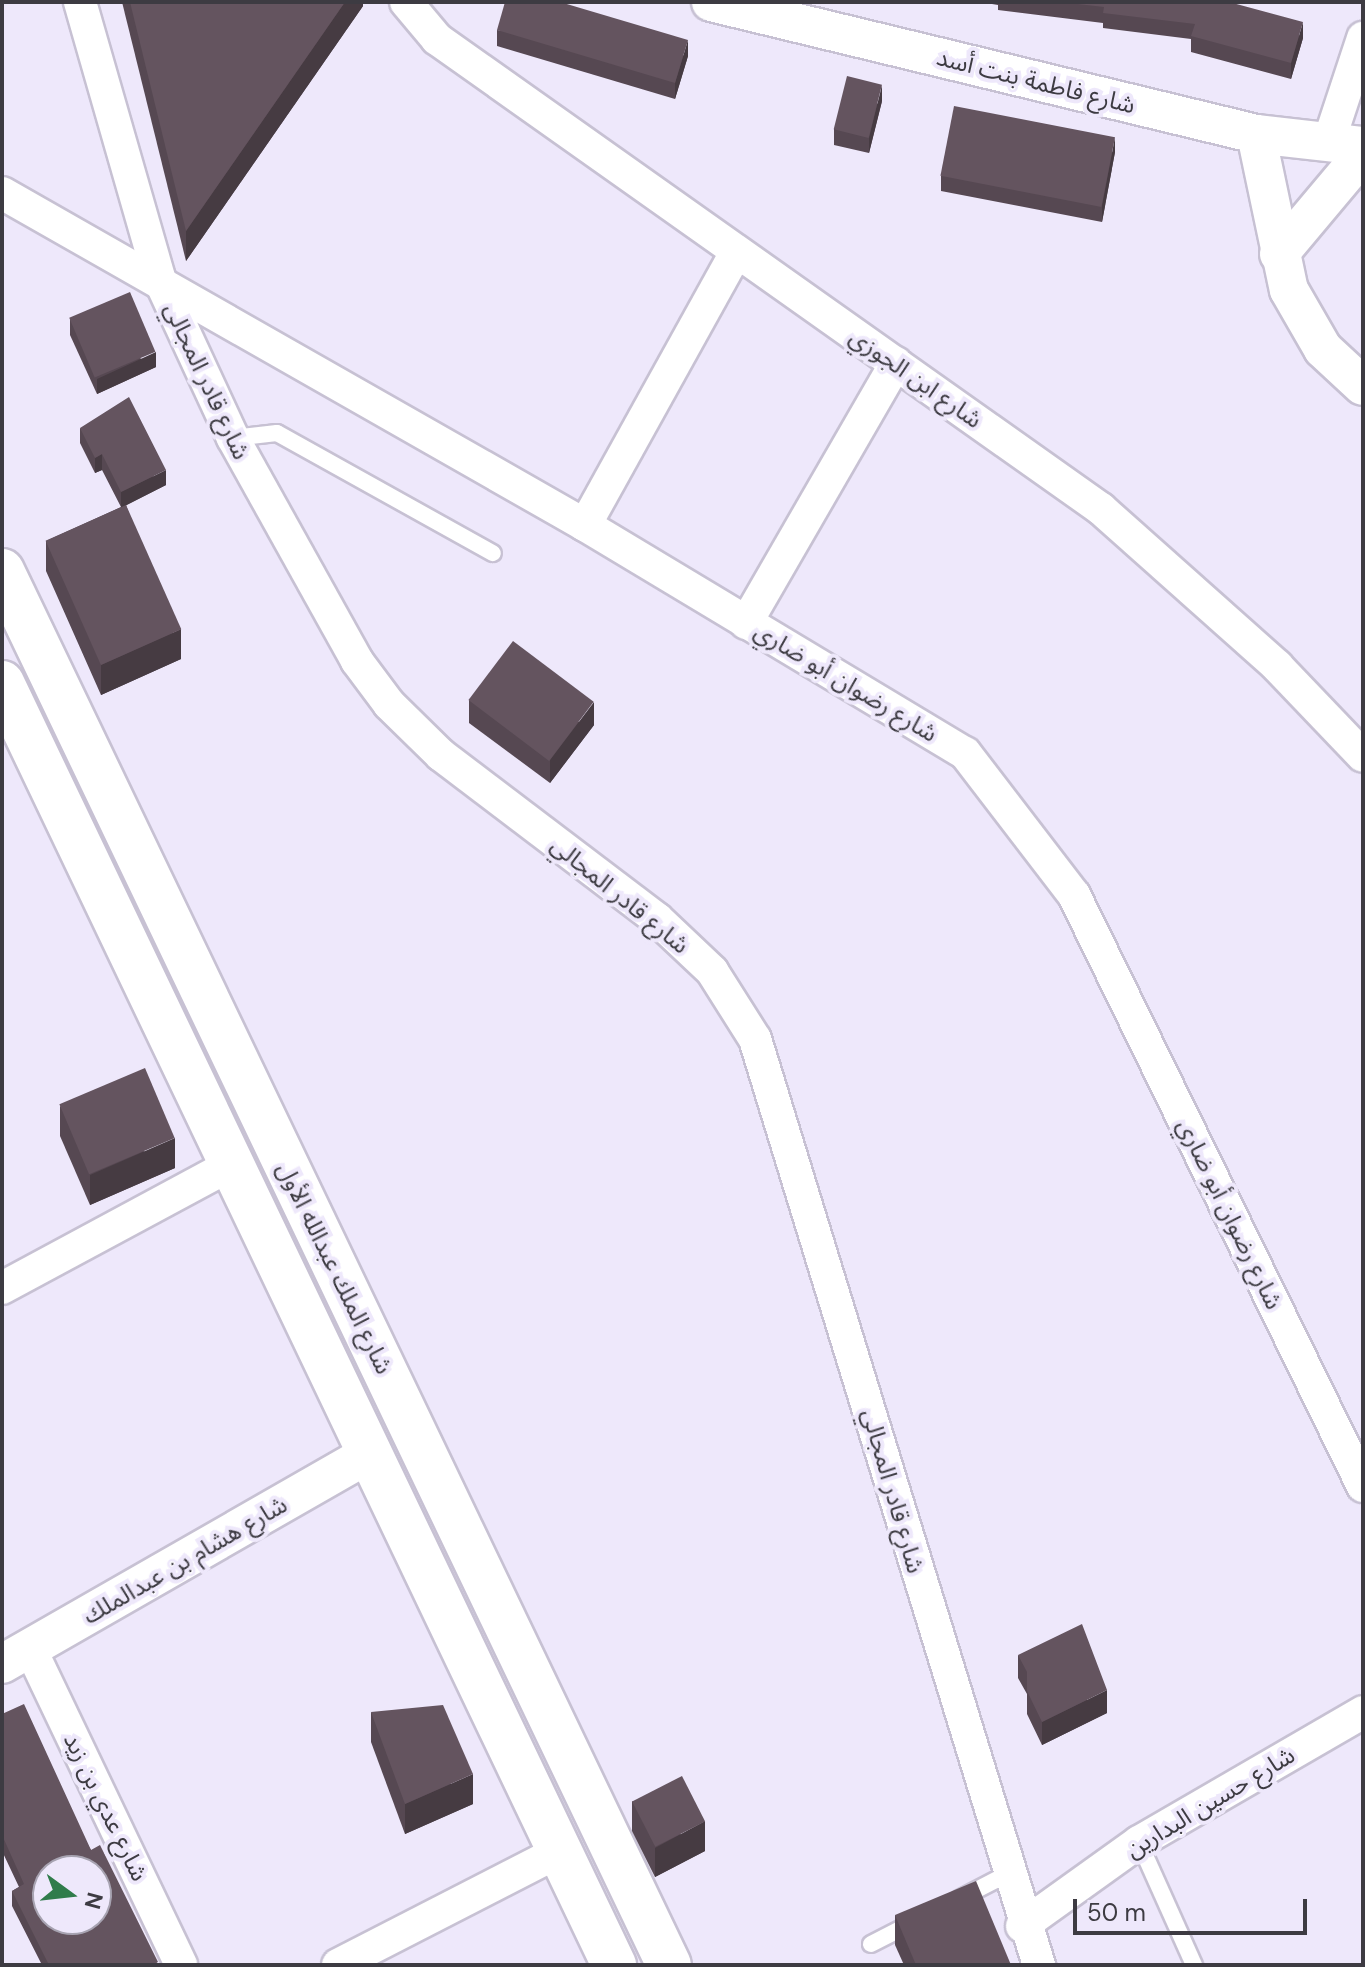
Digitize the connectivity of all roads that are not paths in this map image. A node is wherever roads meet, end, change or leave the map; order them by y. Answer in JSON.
{"nodes":[{"id":1,"x":80,"y":2,"type":"edge"},
{"id":2,"x":406,"y":2,"type":"edge"},
{"id":3,"x":433,"y":2,"type":"edge"},
{"id":4,"x":730,"y":4,"type":"edge"},
{"id":5,"x":1363,"y":38,"type":"edge"},
{"id":6,"x":437,"y":39,"type":"junction"},
{"id":7,"x":1256,"y":134,"type":"junction"},
{"id":8,"x":1351,"y":148,"type":"edge"},
{"id":9,"x":2,"y":193,"type":"edge"},
{"id":10,"x":736,"y":253,"type":"junction"},
{"id":11,"x":1279,"y":254,"type":"junction"},
{"id":12,"x":159,"y":278,"type":"junction"},
{"id":13,"x":896,"y":363,"type":"junction"},
{"id":14,"x":1363,"y":386,"type":"edge"},
{"id":15,"x":233,"y":438,"type":"junction"},
{"id":16,"x":585,"y":525,"type":"junction"},
{"id":17,"x":493,"y":553,"type":"dead end"},
{"id":18,"x":2,"y":571,"type":"edge"},
{"id":19,"x":746,"y":623,"type":"junction"},
{"id":20,"x":2,"y":683,"type":"edge"},
{"id":21,"x":1363,"y":756,"type":"edge"},
{"id":22,"x":229,"y":1166,"type":"junction"},
{"id":23,"x":2,"y":1288,"type":"edge"},
{"id":24,"x":367,"y":1455,"type":"junction"},
{"id":25,"x":1363,"y":1486,"type":"edge"},
{"id":26,"x":16,"y":1656,"type":"edge"},
{"id":27,"x":1363,"y":1712,"type":"edge"},
{"id":28,"x":1139,"y":1842,"type":"junction"},
{"id":29,"x":560,"y":1851,"type":"junction"},
{"id":30,"x":1011,"y":1872,"type":"junction"},
{"id":31,"x":1022,"y":1926,"type":"junction"},
{"id":32,"x":871,"y":1944,"type":"dead end"},
{"id":33,"x":181,"y":1965,"type":"edge"},
{"id":34,"x":338,"y":1965,"type":"edge"},
{"id":35,"x":614,"y":1965,"type":"edge"},
{"id":36,"x":669,"y":1965,"type":"edge"},
{"id":37,"x":1039,"y":1965,"type":"edge"},
{"id":38,"x":1194,"y":1965,"type":"edge"}],
"edges":[{"from":1,"to":12,"type":"street","name":"شارع قادر المجالي"},
{"from":2,"to":6,"type":"street","name":"شارع ابن الجوزي"},
{"from":3,"to":6,"type":"street"},
{"from":4,"to":7,"type":"street","name":"شارع فاطمة بنت أسد"},
{"from":5,"to":8,"type":"street"},
{"from":6,"to":10,"type":"street","name":"شارع ابن الجوزي"},
{"from":7,"to":8,"type":"street","name":"شارع فاطمة بنت أسد"},
{"from":7,"to":11,"type":"street"},
{"from":8,"to":11,"type":"street"},
{"from":9,"to":12,"type":"street","name":"شارع رضوان أبو ضاري"},
{"from":10,"to":13,"type":"street","name":"شارع ابن الجوزي"},
{"from":10,"to":16,"type":"street"},
{"from":11,"to":14,"type":"street"},
{"from":12,"to":15,"type":"street","name":"شارع قادر المجالي"},
{"from":12,"to":16,"type":"street","name":"شارع رضوان أبو ضاري"},
{"from":13,"to":19,"type":"street"},
{"from":13,"to":21,"type":"street","name":"شارع ابن الجوزي"},
{"from":15,"to":17,"type":"lane"},
{"from":15,"to":30,"type":"street","name":"شارع قادر المجالي"},
{"from":16,"to":19,"type":"street","name":"شارع رضوان أبو ضاري"},
{"from":18,"to":36,"type":"main road","name":"شارع الملك عبدالله الأول"},
{"from":19,"to":25,"type":"street","name":"شارع رضوان أبو ضاري"},
{"from":20,"to":22,"type":"main road"},
{"from":22,"to":23,"type":"street"},
{"from":22,"to":24,"type":"main road"},
{"from":24,"to":26,"type":"street","name":"شارع هشام بن عبدالملك"},
{"from":24,"to":29,"type":"main road"},
{"from":26,"to":33,"type":"street","name":"شارع عدي بن زيد"},
{"from":27,"to":28,"type":"street","name":"شارع حسين البدارين"},
{"from":28,"to":31,"type":"street","name":"شارع حسين البدارين"},
{"from":28,"to":38,"type":"lane"},
{"from":29,"to":34,"type":"street"},
{"from":29,"to":35,"type":"main road"},
{"from":30,"to":31,"type":"street","name":"شارع قادر المجالي"},
{"from":30,"to":32,"type":"lane"},
{"from":31,"to":37,"type":"street","name":"شارع قادر المجالي"}]}
